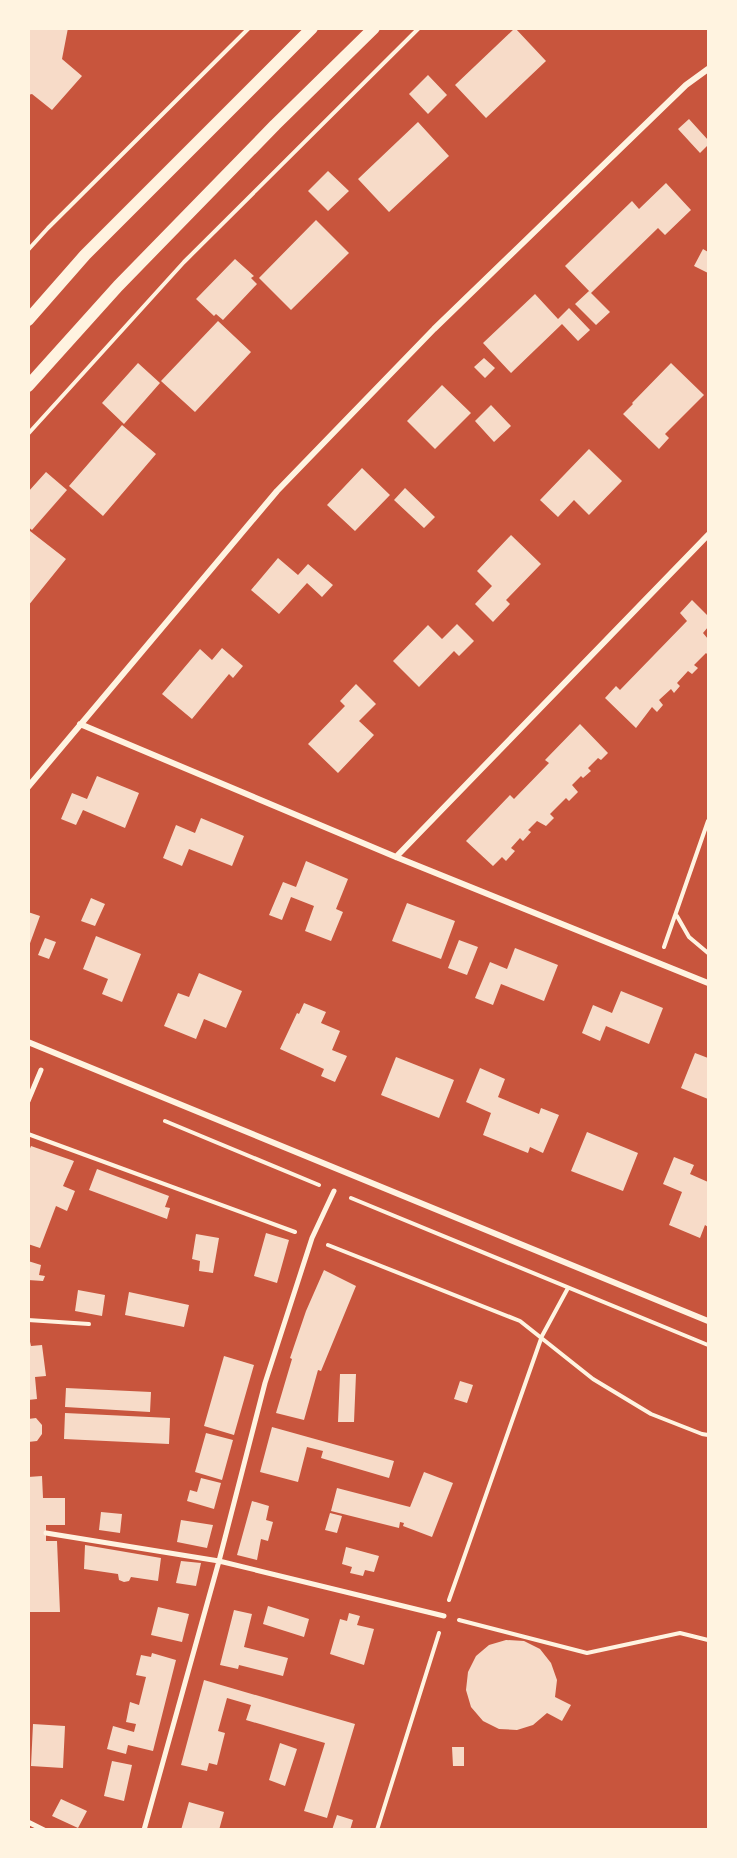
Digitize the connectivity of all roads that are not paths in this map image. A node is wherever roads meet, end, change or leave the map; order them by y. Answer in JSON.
{"nodes":[{"id":1,"x":312,"y":28,"type":"edge"},
{"id":2,"x":374,"y":28,"type":"edge"},
{"id":3,"x":708,"y":69,"type":"edge"},
{"id":4,"x":28,"y":320,"type":"edge"},
{"id":5,"x":28,"y":386,"type":"edge"},
{"id":6,"x":708,"y":535,"type":"edge"},
{"id":7,"x":80,"y":724,"type":"junction"},
{"id":8,"x":28,"y":788,"type":"edge"},
{"id":9,"x":396,"y":857,"type":"junction"},
{"id":10,"x":708,"y":983,"type":"edge"},
{"id":11,"x":28,"y":1042,"type":"edge"},
{"id":12,"x":41,"y":1070,"type":"dead end"},
{"id":13,"x":28,"y":1101,"type":"edge"},
{"id":14,"x":334,"y":1191,"type":"road end"},
{"id":15,"x":708,"y":1321,"type":"edge"},
{"id":16,"x":46,"y":1533,"type":"dead end"},
{"id":17,"x":219,"y":1560,"type":"junction"},
{"id":18,"x":444,"y":1616,"type":"road end"},
{"id":19,"x":28,"y":1822,"type":"edge"},
{"id":20,"x":44,"y":1830,"type":"edge"},
{"id":21,"x":144,"y":1830,"type":"edge"}],
"edges":[{"from":1,"to":4,"type":"main road"},
{"from":2,"to":5,"type":"main road"},
{"from":3,"to":7,"type":"street"},
{"from":6,"to":9,"type":"street"},
{"from":7,"to":8,"type":"street"},
{"from":7,"to":9,"type":"street"},
{"from":9,"to":10,"type":"street"},
{"from":11,"to":15,"type":"street"},
{"from":12,"to":13,"type":"street"},
{"from":14,"to":17,"type":"street"},
{"from":16,"to":17,"type":"street"},
{"from":17,"to":18,"type":"street"},
{"from":17,"to":21,"type":"street"},
{"from":19,"to":20,"type":"street"}]}
